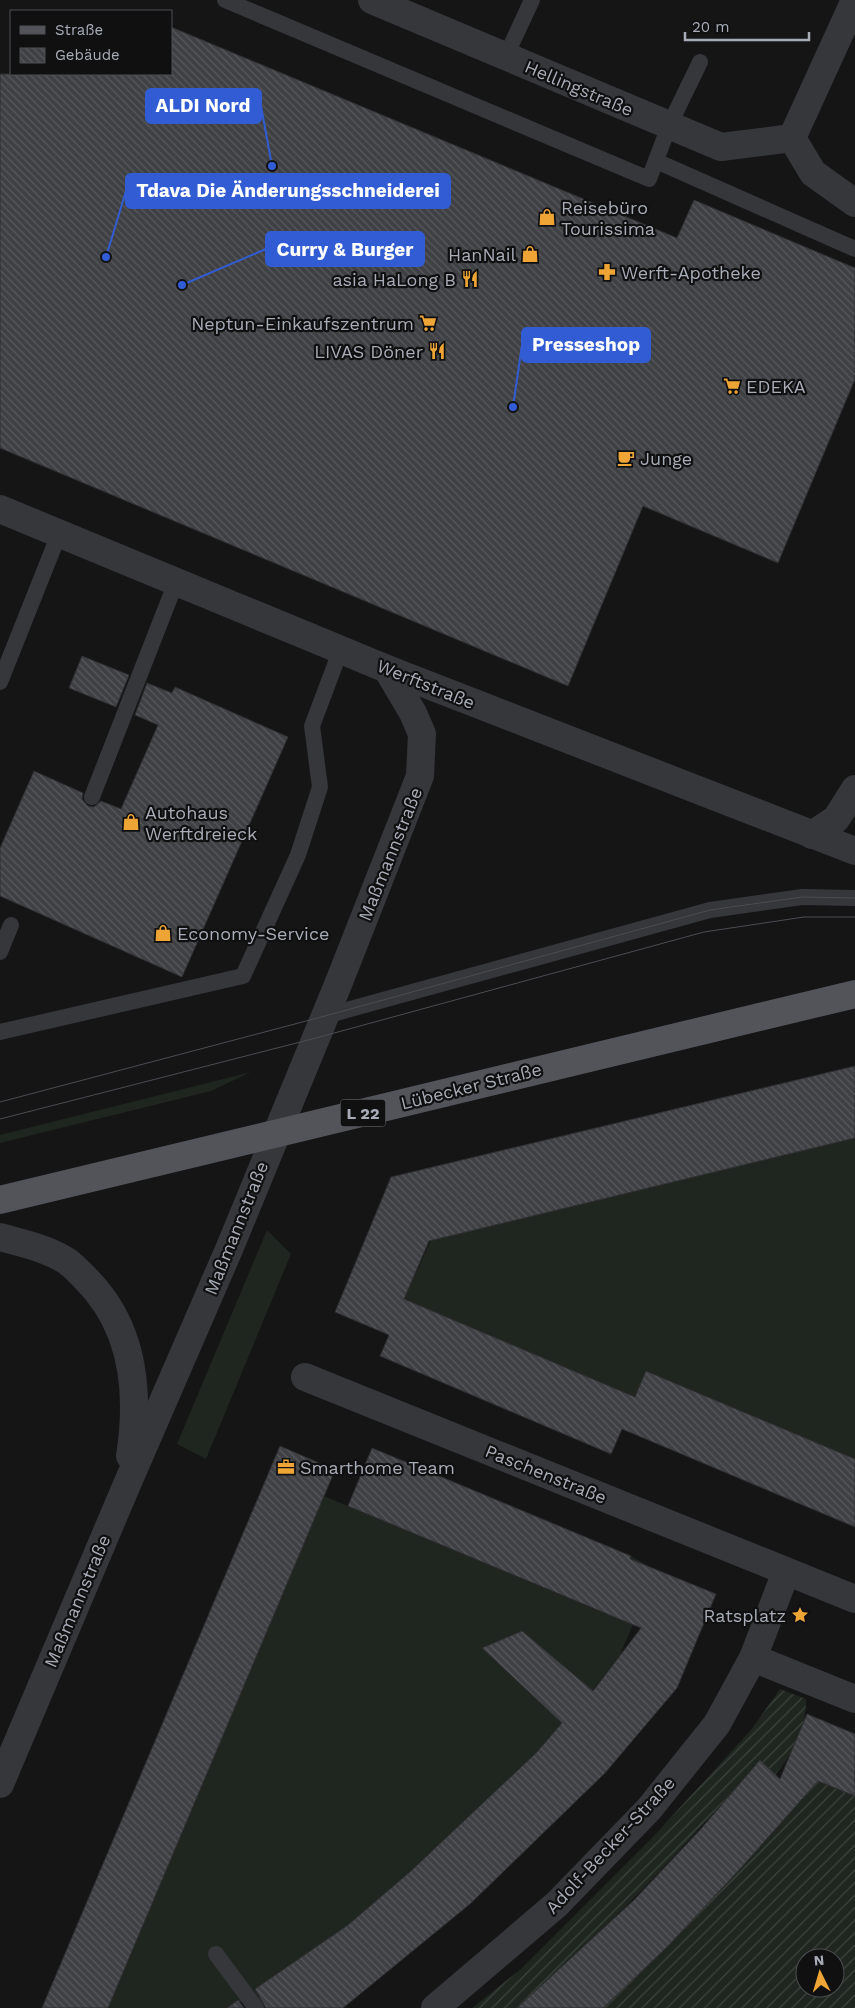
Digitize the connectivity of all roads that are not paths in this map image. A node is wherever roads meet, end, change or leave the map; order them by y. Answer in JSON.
{"nodes":[{"id":1,"x":225,"y":0,"type":"edge"},
{"id":2,"x":372,"y":0,"type":"edge"},
{"id":3,"x":532,"y":0,"type":"edge"},
{"id":4,"x":855,"y":0,"type":"edge"},
{"id":5,"x":257,"y":6,"type":"edge"},
{"id":6,"x":506,"y":56,"type":"junction"},
{"id":7,"x":700,"y":62,"type":"dead end"},
{"id":8,"x":669,"y":126,"type":"junction"},
{"id":9,"x":792,"y":138,"type":"junction"},
{"id":10,"x":656,"y":161,"type":"junction"},
{"id":11,"x":855,"y":203,"type":"edge"},
{"id":12,"x":855,"y":248,"type":"edge"},
{"id":13,"x":0,"y":509,"type":"edge"},
{"id":14,"x":60,"y":534,"type":"junction"},
{"id":15,"x":176,"y":582,"type":"junction"},
{"id":16,"x":341,"y":649,"type":"junction"},
{"id":17,"x":387,"y":669,"type":"junction"},
{"id":18,"x":0,"y":682,"type":"edge"},
{"id":19,"x":855,"y":788,"type":"edge"},
{"id":20,"x":92,"y":797,"type":"dead end"},
{"id":21,"x":812,"y":835,"type":"junction"},
{"id":22,"x":855,"y":851,"type":"edge"},
{"id":23,"x":855,"y":898,"type":"edge"},
{"id":24,"x":11,"y":925,"type":"dead end"},
{"id":25,"x":0,"y":952,"type":"edge"},
{"id":26,"x":855,"y":994,"type":"edge"},
{"id":27,"x":325,"y":1016,"type":"junction"},
{"id":28,"x":0,"y":1032,"type":"edge"},
{"id":29,"x":275,"y":1134,"type":"junction"},
{"id":30,"x":0,"y":1200,"type":"edge"},
{"id":31,"x":0,"y":1237,"type":"edge"},
{"id":32,"x":305,"y":1377,"type":"dead end"},
{"id":33,"x":125,"y":1488,"type":"junction"},
{"id":34,"x":786,"y":1572,"type":"junction"},
{"id":35,"x":855,"y":1600,"type":"edge"},
{"id":36,"x":754,"y":1658,"type":"junction"},
{"id":37,"x":855,"y":1699,"type":"edge"},
{"id":38,"x":0,"y":1784,"type":"edge"},
{"id":39,"x":216,"y":1954,"type":"dead end"},
{"id":40,"x":256,"y":2008,"type":"edge"},
{"id":41,"x":435,"y":2008,"type":"edge"}],
"edges":[{"from":1,"to":5,"type":"lane"},
{"from":2,"to":6,"type":"street","name":"Hellingstraße"},
{"from":3,"to":6,"type":"lane"},
{"from":4,"to":9,"type":"street"},
{"from":5,"to":10,"type":"lane"},
{"from":6,"to":8,"type":"street","name":"Hellingstraße"},
{"from":7,"to":8,"type":"lane"},
{"from":8,"to":9,"type":"street","name":"Hellingstraße"},
{"from":8,"to":10,"type":"lane"},
{"from":9,"to":11,"type":"street"},
{"from":10,"to":12,"type":"lane"},
{"from":13,"to":14,"type":"street","name":"Werftstraße"},
{"from":14,"to":15,"type":"street","name":"Werftstraße"},
{"from":14,"to":18,"type":"lane"},
{"from":15,"to":16,"type":"street","name":"Werftstraße"},
{"from":15,"to":20,"type":"lane"},
{"from":16,"to":17,"type":"street","name":"Werftstraße"},
{"from":16,"to":28,"type":"lane"},
{"from":17,"to":21,"type":"street","name":"Werftstraße"},
{"from":17,"to":27,"type":"street","name":"Maßmannstraße"},
{"from":19,"to":21,"type":"street"},
{"from":21,"to":22,"type":"street","name":"Werftstraße"},
{"from":23,"to":27,"type":"lane"},
{"from":24,"to":25,"type":"lane"},
{"from":26,"to":29,"type":"main road","name":"Lübecker Straße","number":"L 22"},
{"from":27,"to":29,"type":"street","name":"Maßmannstraße"},
{"from":29,"to":30,"type":"main road","name":"Lübecker Straße","number":"L 22"},
{"from":29,"to":33,"type":"street","name":"Maßmannstraße"},
{"from":31,"to":33,"type":"street"},
{"from":32,"to":34,"type":"street","name":"Paschenstraße"},
{"from":33,"to":38,"type":"street","name":"Maßmannstraße"},
{"from":34,"to":35,"type":"street"},
{"from":34,"to":36,"type":"street","name":"Adolf-Becker-Straße"},
{"from":36,"to":37,"type":"street"},
{"from":36,"to":41,"type":"street","name":"Adolf-Becker-Straße"},
{"from":39,"to":40,"type":"lane"}]}
